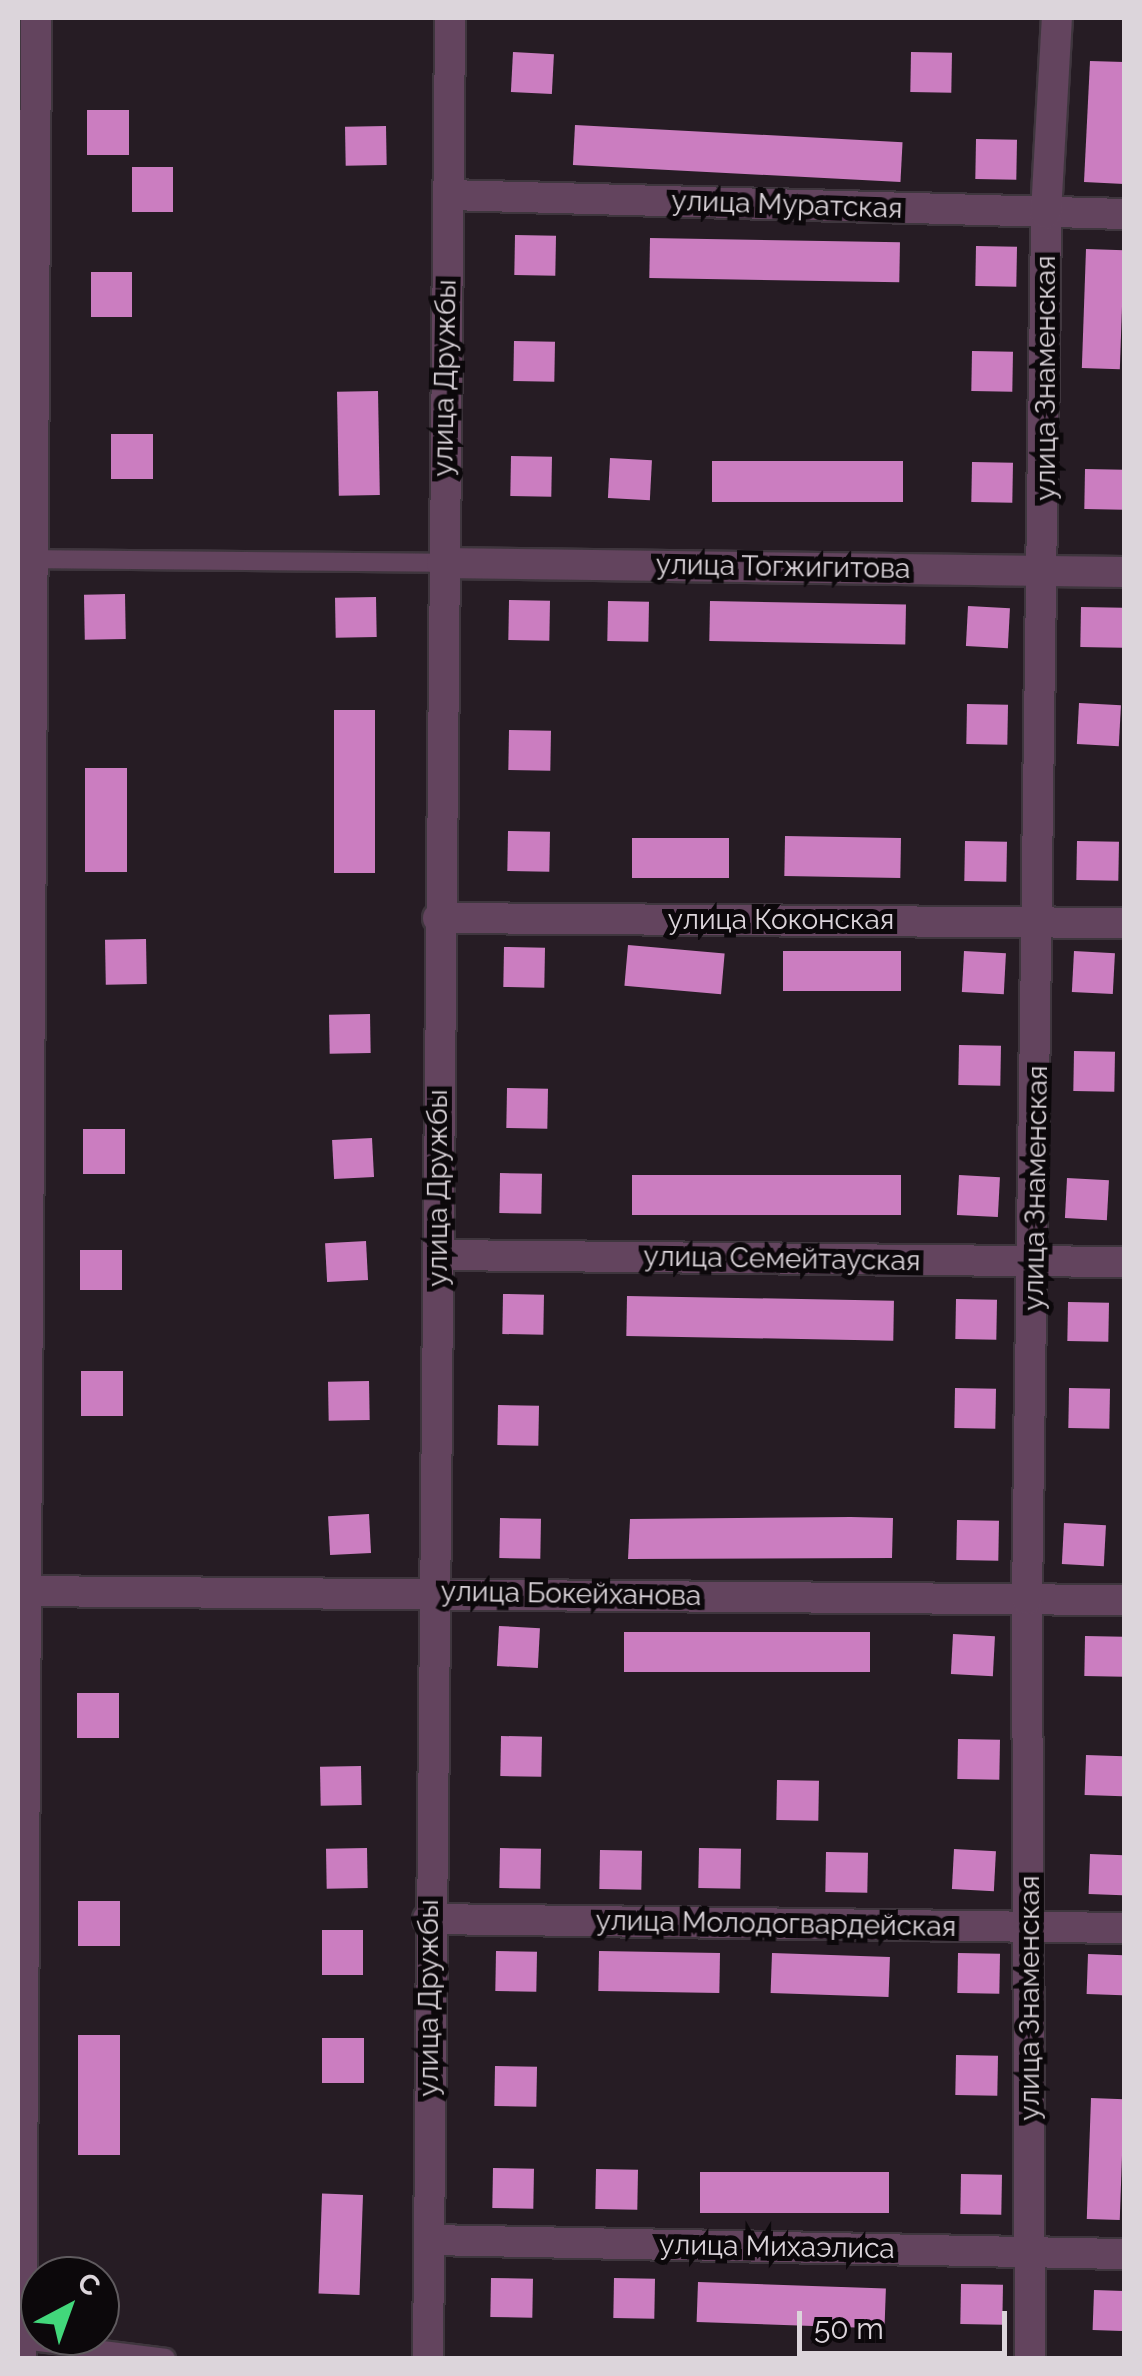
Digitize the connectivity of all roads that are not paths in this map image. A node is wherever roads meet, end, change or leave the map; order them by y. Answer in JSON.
{"nodes":[{"id":1,"x":36,"y":18,"type":"edge"},
{"id":2,"x":450,"y":18,"type":"edge"},
{"id":3,"x":1057,"y":18,"type":"edge"},
{"id":4,"x":449,"y":196,"type":"junction"},
{"id":5,"x":1046,"y":213,"type":"junction"},
{"id":6,"x":1124,"y":214,"type":"edge"},
{"id":7,"x":22,"y":559,"type":"edge"},
{"id":8,"x":442,"y":563,"type":"junction"},
{"id":9,"x":1047,"y":570,"type":"junction"},
{"id":10,"x":1124,"y":572,"type":"edge"},
{"id":11,"x":438,"y":918,"type":"junction"},
{"id":12,"x":1039,"y":922,"type":"junction"},
{"id":13,"x":1124,"y":923,"type":"edge"},
{"id":14,"x":439,"y":1255,"type":"junction"},
{"id":15,"x":1036,"y":1262,"type":"junction"},
{"id":16,"x":1124,"y":1262,"type":"edge"},
{"id":17,"x":23,"y":1591,"type":"edge"},
{"id":18,"x":433,"y":1592,"type":"junction"},
{"id":19,"x":1027,"y":1599,"type":"junction"},
{"id":20,"x":1124,"y":1600,"type":"edge"},
{"id":21,"x":428,"y":1919,"type":"junction"},
{"id":22,"x":1029,"y":1928,"type":"junction"},
{"id":23,"x":1124,"y":1928,"type":"edge"},
{"id":24,"x":430,"y":2240,"type":"junction"},
{"id":25,"x":1032,"y":2252,"type":"junction"},
{"id":26,"x":1124,"y":2254,"type":"edge"},
{"id":27,"x":21,"y":2256,"type":"edge"},
{"id":28,"x":120,"y":2355,"type":"edge"},
{"id":29,"x":166,"y":2358,"type":"edge"},
{"id":30,"x":428,"y":2358,"type":"edge"},
{"id":31,"x":1030,"y":2358,"type":"edge"}],
"edges":[{"from":1,"to":7,"type":"street"},
{"from":2,"to":4,"type":"street","name":"улица Дружбы"},
{"from":3,"to":5,"type":"street","name":"улица Знаменская"},
{"from":4,"to":5,"type":"street","name":"улица Муратская"},
{"from":4,"to":8,"type":"street","name":"улица Дружбы"},
{"from":5,"to":6,"type":"street","name":"улица Муратская"},
{"from":5,"to":9,"type":"street","name":"улица Знаменская"},
{"from":7,"to":8,"type":"lane"},
{"from":7,"to":17,"type":"street"},
{"from":8,"to":9,"type":"street","name":"улица Тогжигитова"},
{"from":8,"to":11,"type":"street","name":"улица Дружбы"},
{"from":9,"to":10,"type":"street","name":"улица Тогжигитова"},
{"from":9,"to":12,"type":"street","name":"улица Знаменская"},
{"from":11,"to":12,"type":"street","name":"улица Коконская"},
{"from":11,"to":14,"type":"street","name":"улица Дружбы"},
{"from":12,"to":13,"type":"street","name":"улица Коконская"},
{"from":12,"to":15,"type":"street","name":"улица Знаменская"},
{"from":14,"to":15,"type":"street","name":"улица Семейтауская"},
{"from":14,"to":18,"type":"street","name":"улица Дружбы"},
{"from":15,"to":16,"type":"street","name":"улица Семейтауская"},
{"from":15,"to":19,"type":"street","name":"улица Знаменская"},
{"from":17,"to":18,"type":"street","name":"улица Бокейханова"},
{"from":17,"to":27,"type":"street"},
{"from":18,"to":19,"type":"street","name":"улица Бокейханова"},
{"from":18,"to":21,"type":"street","name":"улица Дружбы"},
{"from":19,"to":20,"type":"street","name":"улица Бокейханова"},
{"from":19,"to":22,"type":"street","name":"улица Знаменская"},
{"from":21,"to":22,"type":"street","name":"улица Молодогвардейская"},
{"from":21,"to":24,"type":"street","name":"улица Дружбы"},
{"from":22,"to":23,"type":"street","name":"улица Молодогвардейская"},
{"from":22,"to":25,"type":"street","name":"улица Знаменская"},
{"from":24,"to":25,"type":"street","name":"улица Михаэлиса"},
{"from":24,"to":30,"type":"street","name":"улица Дружбы"},
{"from":25,"to":26,"type":"street","name":"улица Михаэлиса"},
{"from":25,"to":31,"type":"street","name":"улица Знаменская"},
{"from":28,"to":29,"type":"lane"}]}
